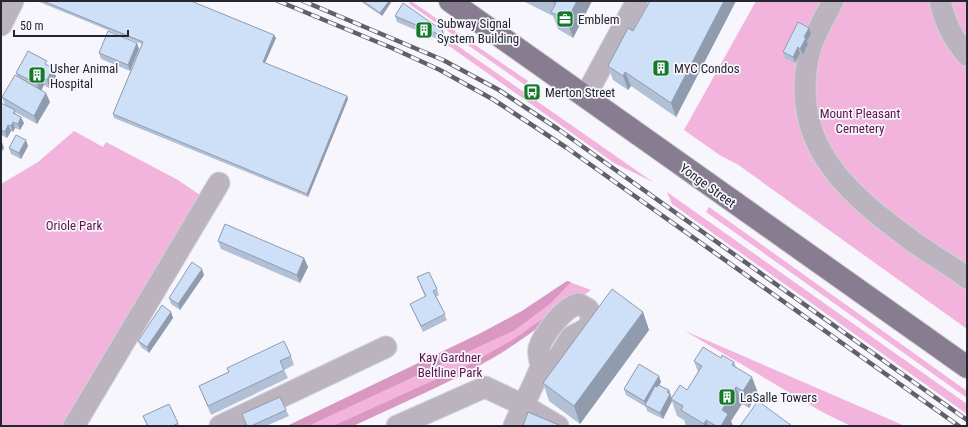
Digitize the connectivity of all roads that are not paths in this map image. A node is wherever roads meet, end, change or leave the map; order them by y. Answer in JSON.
{"nodes":[{"id":1,"x":450,"y":1,"type":"edge"},
{"id":2,"x":637,"y":1,"type":"edge"},
{"id":3,"x":833,"y":1,"type":"edge"},
{"id":4,"x":940,"y":1,"type":"edge"},
{"id":5,"x":967,"y":55,"type":"edge"},
{"id":6,"x":586,"y":95,"type":"junction"},
{"id":7,"x":219,"y":183,"type":"dead end"},
{"id":8,"x":958,"y":266,"type":"edge"},
{"id":9,"x":967,"y":278,"type":"edge"},
{"id":10,"x":386,"y":347,"type":"dead end"},
{"id":11,"x":541,"y":367,"type":"dead end"},
{"id":12,"x":967,"y":367,"type":"edge"},
{"id":13,"x":523,"y":405,"type":"junction"},
{"id":14,"x":75,"y":425,"type":"edge"},
{"id":15,"x":220,"y":426,"type":"edge"},
{"id":16,"x":397,"y":426,"type":"edge"},
{"id":17,"x":514,"y":426,"type":"edge"},
{"id":18,"x":558,"y":426,"type":"edge"}],
"edges":[{"from":1,"to":6,"type":"main road","name":"Yonge Street"},
{"from":2,"to":6,"type":"street"},
{"from":3,"to":8,"type":"street"},
{"from":4,"to":5,"type":"street"},
{"from":6,"to":12,"type":"main road","name":"Yonge Street"},
{"from":7,"to":14,"type":"street"},
{"from":8,"to":9,"type":"street"},
{"from":10,"to":15,"type":"street"},
{"from":11,"to":13,"type":"street"},
{"from":13,"to":16,"type":"street"},
{"from":13,"to":17,"type":"street"},
{"from":13,"to":18,"type":"street"}]}
